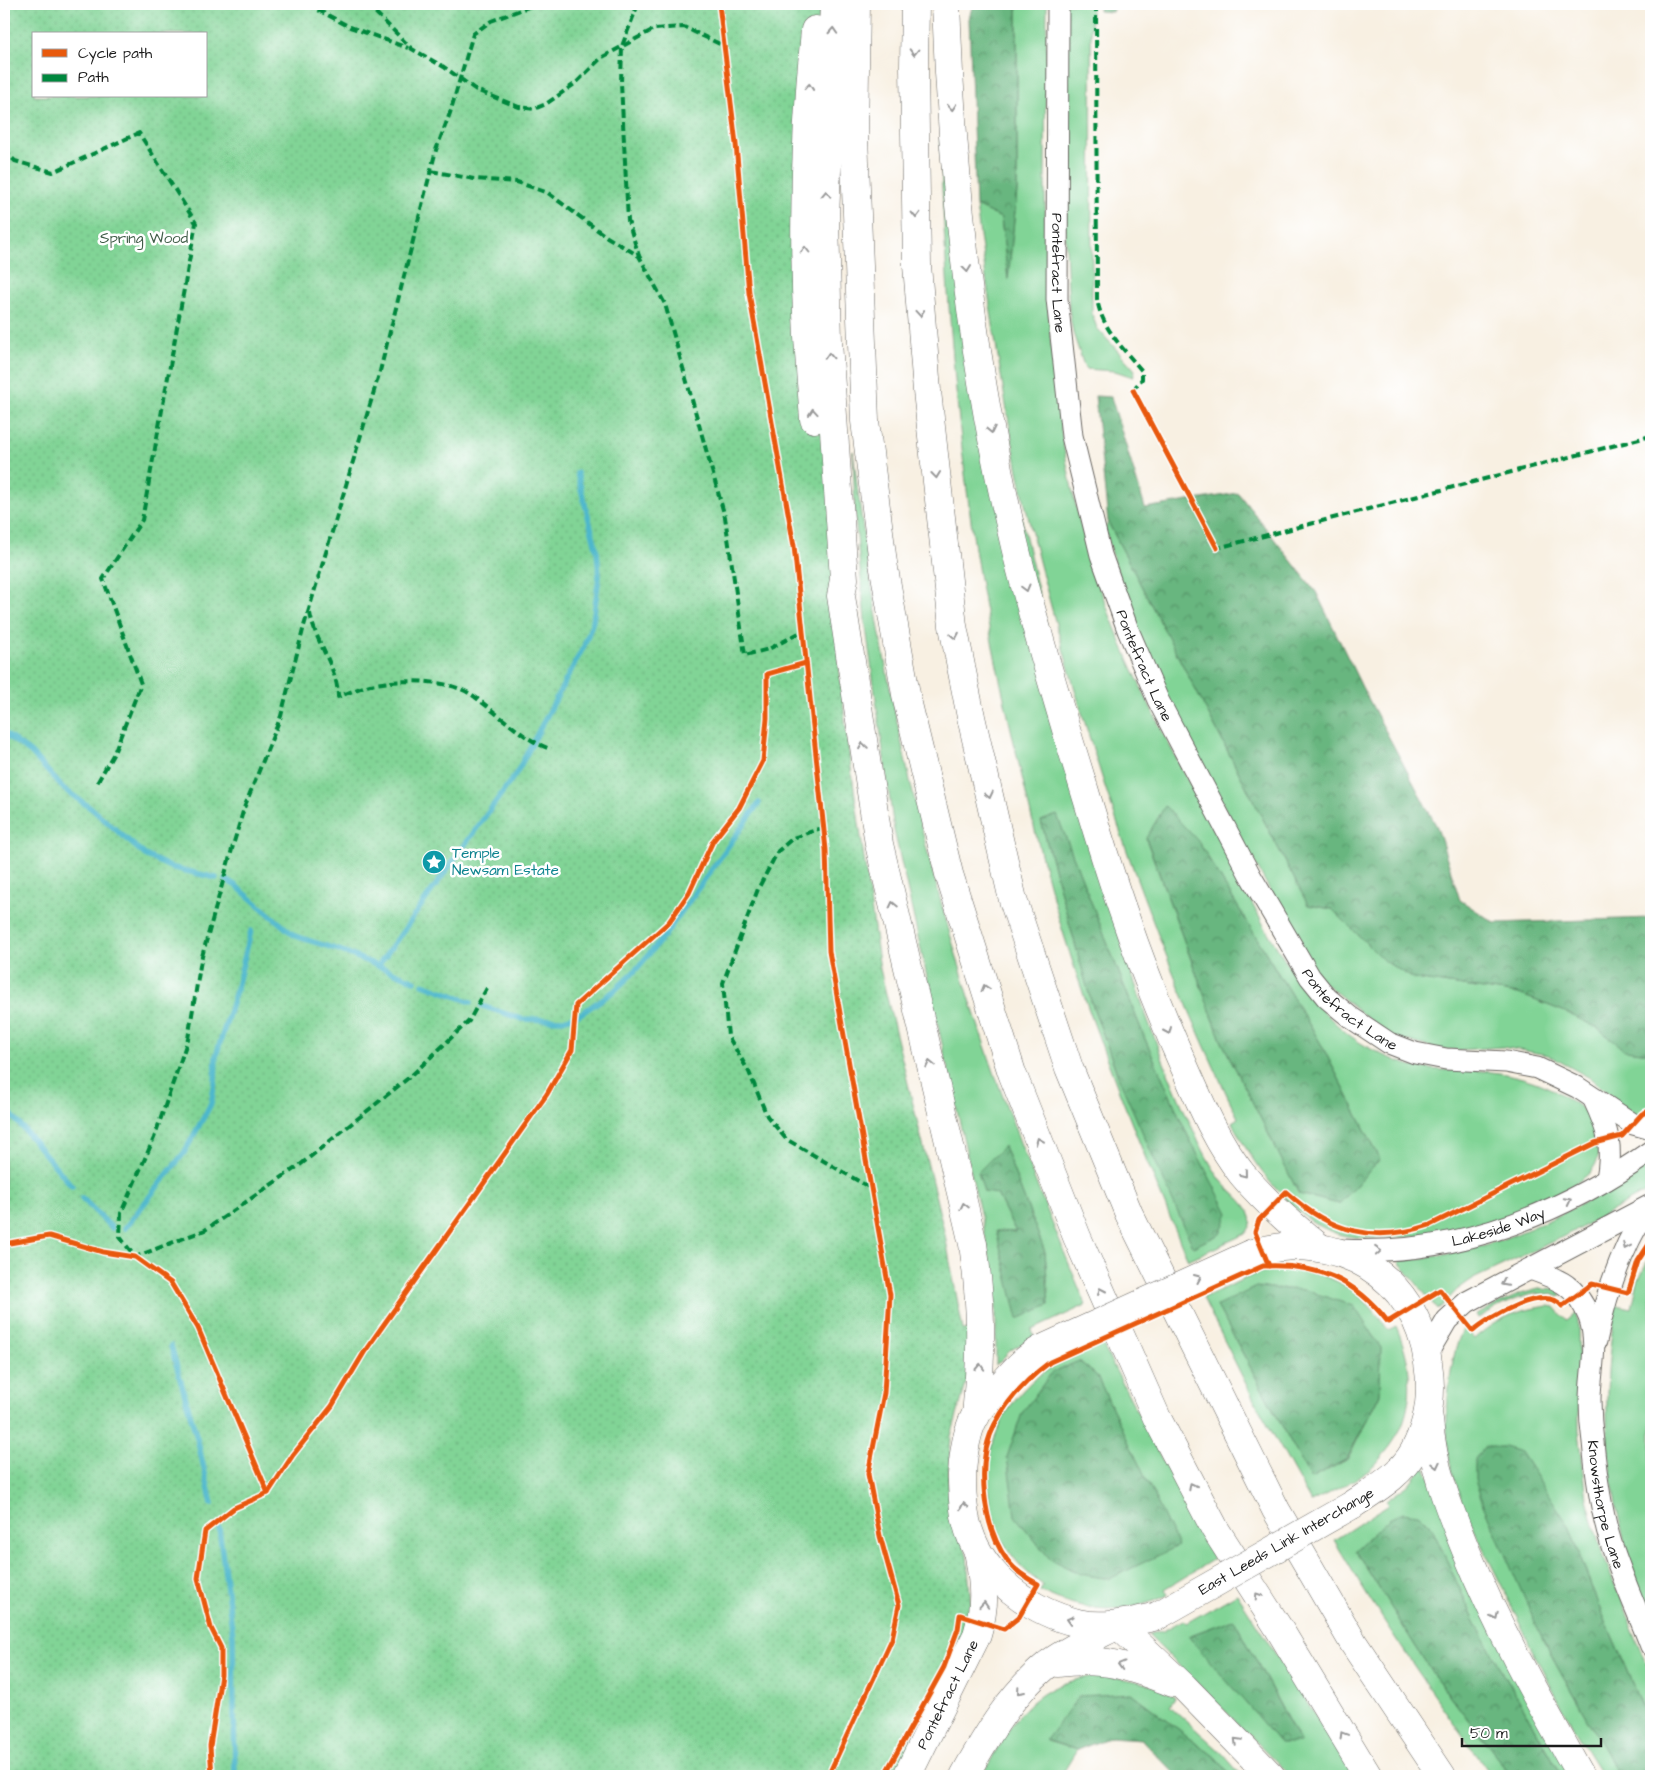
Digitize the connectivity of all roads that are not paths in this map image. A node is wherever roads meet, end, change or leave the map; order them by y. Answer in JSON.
{"nodes":[{"id":1,"x":817,"y":4,"type":"edge"},
{"id":2,"x":834,"y":4,"type":"edge"},
{"id":3,"x":856,"y":4,"type":"edge"},
{"id":4,"x":915,"y":4,"type":"edge"},
{"id":5,"x":946,"y":4,"type":"edge"},
{"id":6,"x":1058,"y":4,"type":"edge"},
{"id":7,"x":841,"y":596,"type":"junction"},
{"id":8,"x":1594,"y":1100,"type":"junction"},
{"id":9,"x":1651,"y":1129,"type":"edge"},
{"id":10,"x":1651,"y":1151,"type":"edge"},
{"id":11,"x":1607,"y":1179,"type":"junction"},
{"id":12,"x":1650,"y":1206,"type":"edge"},
{"id":13,"x":1324,"y":1249,"type":"junction"},
{"id":14,"x":1530,"y":1269,"type":"junction"},
{"id":15,"x":1427,"y":1354,"type":"junction"},
{"id":16,"x":1594,"y":1356,"type":"junction"},
{"id":17,"x":976,"y":1416,"type":"junction"},
{"id":18,"x":1428,"y":1417,"type":"junction"},
{"id":19,"x":978,"y":1552,"type":"junction"},
{"id":20,"x":1118,"y":1626,"type":"junction"},
{"id":21,"x":1651,"y":1646,"type":"edge"},
{"id":22,"x":1048,"y":1664,"type":"junction"},
{"id":23,"x":1184,"y":1687,"type":"junction"},
{"id":24,"x":907,"y":1776,"type":"edge"},
{"id":25,"x":964,"y":1776,"type":"edge"},
{"id":26,"x":1271,"y":1776,"type":"edge"},
{"id":27,"x":1368,"y":1776,"type":"edge"},
{"id":28,"x":1442,"y":1776,"type":"edge"},
{"id":29,"x":1581,"y":1776,"type":"edge"}],
"edges":[{"from":7,"to":1,"type":"highway","one_way":true},
{"from":7,"to":2,"type":"highway","one_way":true},
{"from":27,"to":3,"type":"highway","one_way":true},
{"from":4,"to":28,"type":"highway","one_way":true},
{"from":5,"to":13,"type":"highway","one_way":true},
{"from":6,"to":8,"type":"street","name":"Pontefract Lane"},
{"from":17,"to":7,"type":"highway","one_way":true},
{"from":8,"to":9,"type":"street","name":"Pontefract Lane"},
{"from":8,"to":11,"type":"street"},
{"from":10,"to":11,"type":"street","name":"Lakeside Way"},
{"from":13,"to":11,"type":"street","name":"Lakeside Way","one_way":true},
{"from":12,"to":14,"type":"street"},
{"from":12,"to":16,"type":"street","name":"Knowsthorpe Lane","one_way":true},
{"from":13,"to":15,"type":"highway","name":"East Leeds Link Interchange"},
{"from":17,"to":13,"type":"highway","name":"East Leeds Link Interchange","one_way":true,"bridge":true},
{"from":14,"to":15,"type":"street","one_way":true},
{"from":14,"to":16,"type":"street","name":"Knowsthorpe Lane"},
{"from":15,"to":18,"type":"highway","name":"East Leeds Link Interchange"},
{"from":16,"to":21,"type":"street","name":"Knowsthorpe Lane"},
{"from":19,"to":17,"type":"highway","name":"East Leeds Link Interchange","one_way":true},
{"from":18,"to":20,"type":"highway","name":"East Leeds Link Interchange","bridge":true},
{"from":18,"to":29,"type":"highway","one_way":true},
{"from":20,"to":19,"type":"highway","name":"East Leeds Link Interchange","one_way":true},
{"from":24,"to":19,"type":"highway","name":"Pontefract Lane","one_way":true},
{"from":20,"to":22,"type":"highway"},
{"from":20,"to":23,"type":"highway"},
{"from":23,"to":22,"type":"highway","one_way":true},
{"from":22,"to":25,"type":"highway","one_way":true},
{"from":26,"to":23,"type":"highway","one_way":true}]}
